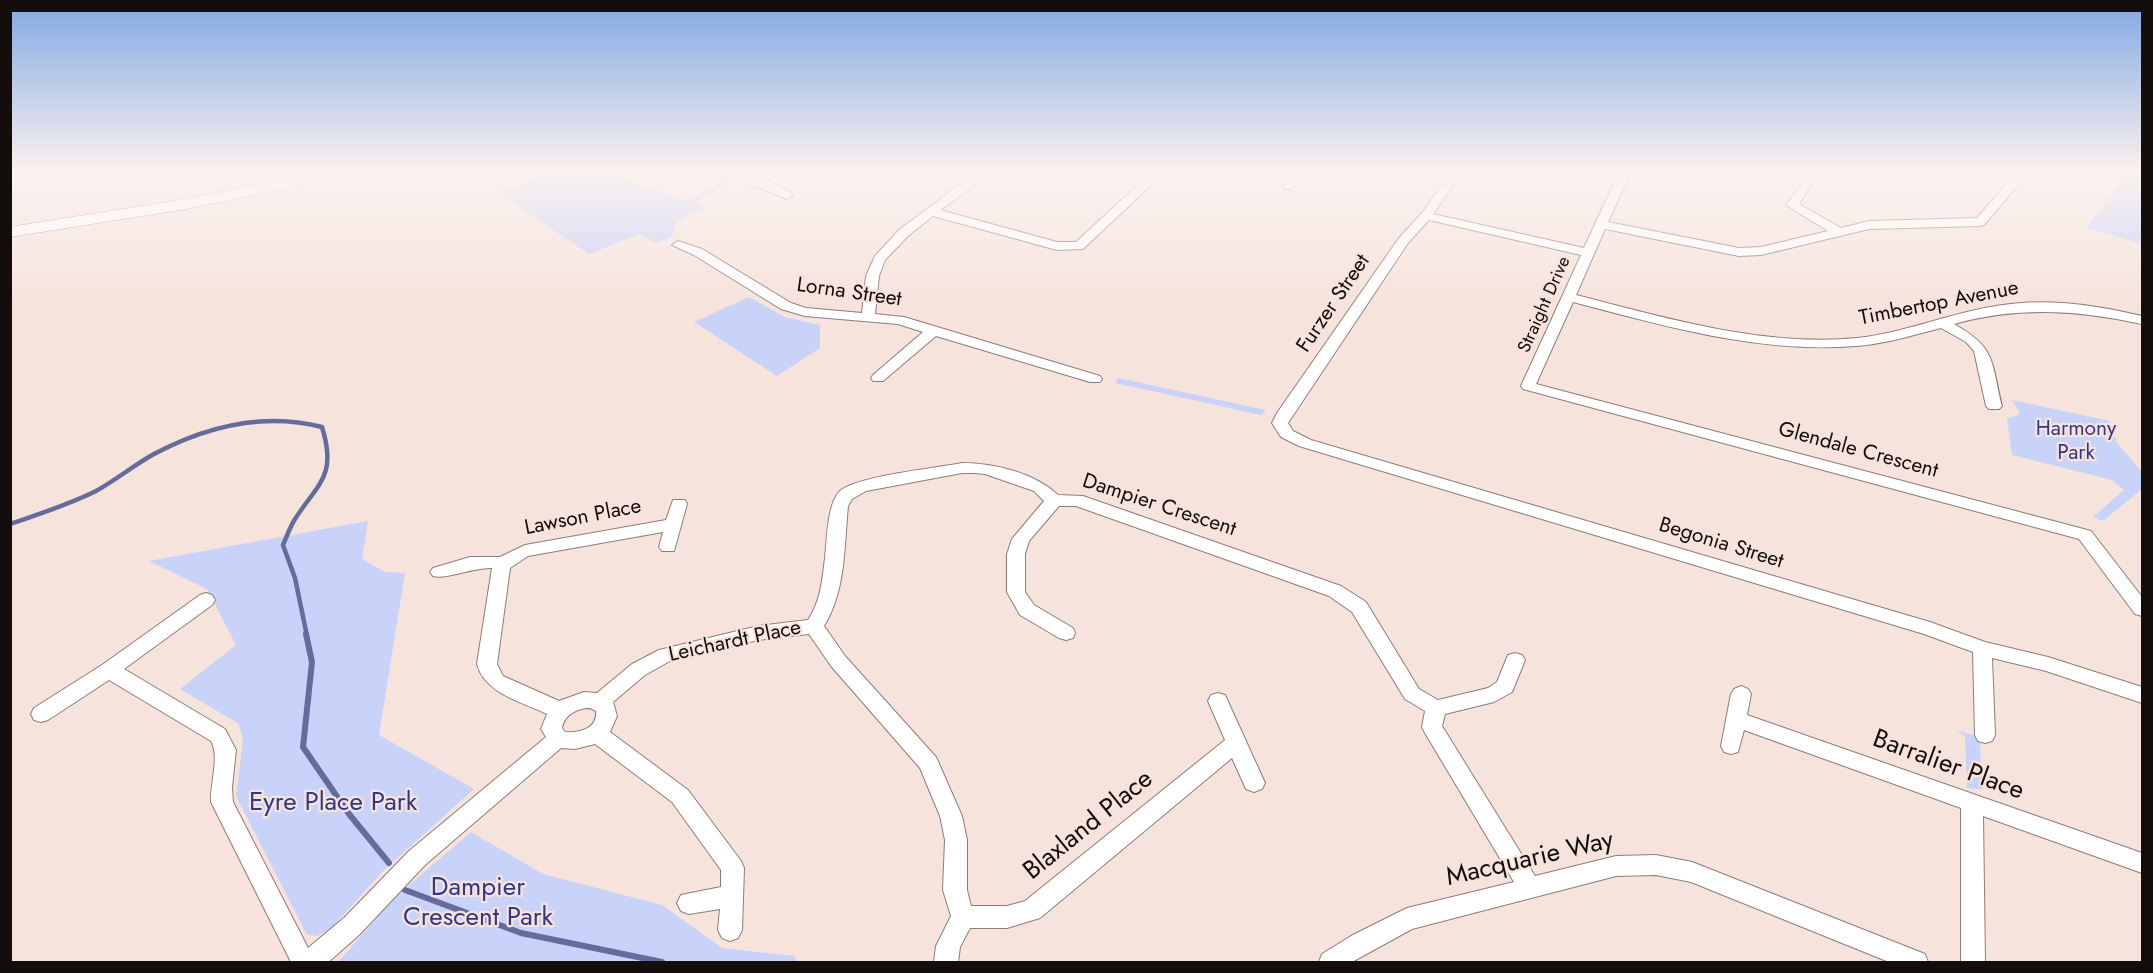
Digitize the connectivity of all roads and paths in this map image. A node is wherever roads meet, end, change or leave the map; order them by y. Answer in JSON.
{"nodes":[{"id":1,"x":76,"y":217,"type":"edge"},
{"id":2,"x":87,"y":217,"type":"edge"},
{"id":3,"x":925,"y":217,"type":"edge"},
{"id":4,"x":952,"y":217,"type":"edge"},
{"id":5,"x":1110,"y":217,"type":"edge"},
{"id":6,"x":1425,"y":217,"type":"edge"},
{"id":7,"x":1432,"y":217,"type":"edge"},
{"id":8,"x":1604,"y":217,"type":"edge"},
{"id":9,"x":1814,"y":217,"type":"edge"},
{"id":10,"x":1984,"y":217,"type":"edge"},
{"id":11,"x":39,"y":224,"type":"junction"},
{"id":12,"x":1601,"y":224,"type":"junction"},
{"id":13,"x":10,"y":225,"type":"edge"},
{"id":14,"x":10,"y":232,"type":"edge"},
{"id":15,"x":1839,"y":232,"type":"junction"},
{"id":16,"x":678,"y":245,"type":"dead end"},
{"id":17,"x":1588,"y":253,"type":"junction"},
{"id":18,"x":1568,"y":297,"type":"junction"},
{"id":19,"x":868,"y":316,"type":"junction"},
{"id":20,"x":2142,"y":320,"type":"edge"},
{"id":21,"x":1942,"y":323,"type":"junction"},
{"id":22,"x":934,"y":330,"type":"junction"},
{"id":23,"x":878,"y":378,"type":"dead end"},
{"id":24,"x":1095,"y":379,"type":"dead end"},
{"id":25,"x":1528,"y":386,"type":"joint"},
{"id":26,"x":1994,"y":406,"type":"dead end"},
{"id":27,"x":1287,"y":434,"type":"joint"},
{"id":28,"x":1054,"y":501,"type":"junction"},
{"id":29,"x":679,"y":504,"type":"dead end"},
{"id":30,"x":674,"y":524,"type":"junction"},
{"id":31,"x":668,"y":547,"type":"dead end"},
{"id":32,"x":502,"y":563,"type":"junction"},
{"id":33,"x":439,"y":572,"type":"dead end"},
{"id":34,"x":206,"y":600,"type":"dead end"},
{"id":35,"x":2142,"y":609,"type":"edge"},
{"id":36,"x":813,"y":626,"type":"junction"},
{"id":37,"x":1066,"y":633,"type":"dead end"},
{"id":38,"x":1982,"y":648,"type":"junction"},
{"id":39,"x":1515,"y":660,"type":"dead end"},
{"id":40,"x":109,"y":670,"type":"junction"},
{"id":41,"x":1741,"y":694,"type":"dead end"},
{"id":42,"x":2142,"y":696,"type":"edge"},
{"id":43,"x":1218,"y":701,"type":"dead end"},
{"id":44,"x":599,"y":702,"type":"junction"},
{"id":45,"x":1436,"y":708,"type":"junction"},
{"id":46,"x":560,"y":711,"type":"junction"},
{"id":47,"x":41,"y":714,"type":"dead end"},
{"id":48,"x":1736,"y":719,"type":"junction"},
{"id":49,"x":596,"y":733,"type":"junction"},
{"id":50,"x":1985,"y":735,"type":"dead end"},
{"id":51,"x":558,"y":739,"type":"junction"},
{"id":52,"x":1236,"y":743,"type":"junction"},
{"id":53,"x":1731,"y":746,"type":"dead end"},
{"id":54,"x":1254,"y":783,"type":"dead end"},
{"id":55,"x":1972,"y":802,"type":"junction"},
{"id":56,"x":2142,"y":863,"type":"edge"},
{"id":57,"x":1530,"y":888,"type":"junction"},
{"id":58,"x":732,"y":896,"type":"junction"},
{"id":59,"x":689,"y":903,"type":"dead end"},
{"id":60,"x":963,"y":917,"type":"junction"},
{"id":61,"x":730,"y":930,"type":"dead end"},
{"id":62,"x":303,"y":963,"type":"edge"},
{"id":63,"x":308,"y":963,"type":"edge"},
{"id":64,"x":946,"y":963,"type":"edge"},
{"id":65,"x":1331,"y":963,"type":"edge"},
{"id":66,"x":1916,"y":963,"type":"edge"},
{"id":67,"x":1973,"y":963,"type":"edge"}],
"edges":[{"from":1,"to":11,"type":"main road"},
{"from":2,"to":11,"type":"main road"},
{"from":3,"to":19,"type":"street"},
{"from":4,"to":5,"type":"street"},
{"from":6,"to":27,"type":"street","name":"Furzer Street"},
{"from":7,"to":17,"type":"street"},
{"from":8,"to":12,"type":"street","name":"Straight Drive"},
{"from":9,"to":15,"type":"street"},
{"from":10,"to":15,"type":"street"},
{"from":11,"to":13,"type":"main road"},
{"from":11,"to":14,"type":"main road"},
{"from":12,"to":15,"type":"street"},
{"from":12,"to":17,"type":"street","name":"Straight Drive"},
{"from":16,"to":19,"type":"street","name":"Lorna Street"},
{"from":17,"to":18,"type":"street","name":"Straight Drive"},
{"from":18,"to":21,"type":"street","name":"Timbertop Avenue"},
{"from":18,"to":25,"type":"street","name":"Straight Drive"},
{"from":19,"to":22,"type":"street","name":"Lorna Street"},
{"from":20,"to":21,"type":"street","name":"Timbertop Avenue"},
{"from":21,"to":26,"type":"street"},
{"from":22,"to":23,"type":"street"},
{"from":22,"to":24,"type":"street","name":"Lorna Street"},
{"from":25,"to":35,"type":"street","name":"Glendale Crescent"},
{"from":27,"to":38,"type":"street","name":"Begonia Street"},
{"from":28,"to":36,"type":"street","name":"Dampier Crescent"},
{"from":28,"to":37,"type":"street"},
{"from":28,"to":45,"type":"street","name":"Dampier Crescent"},
{"from":29,"to":30,"type":"street","name":"Lawson Place"},
{"from":30,"to":31,"type":"street","name":"Lawson Place"},
{"from":30,"to":32,"type":"street","name":"Lawson Place"},
{"from":32,"to":33,"type":"street","name":"Lawson Place"},
{"from":32,"to":46,"type":"street"},
{"from":34,"to":40,"type":"street"},
{"from":36,"to":44,"type":"street","name":"Leichardt Place"},
{"from":36,"to":60,"type":"street"},
{"from":38,"to":42,"type":"street","name":"Begonia Street"},
{"from":38,"to":50,"type":"street"},
{"from":39,"to":45,"type":"street"},
{"from":40,"to":47,"type":"street"},
{"from":40,"to":62,"type":"street"},
{"from":41,"to":48,"type":"street"},
{"from":43,"to":52,"type":"street"},
{"from":44,"to":46,"type":"street"},
{"from":44,"to":49,"type":"street"},
{"from":45,"to":57,"type":"street"},
{"from":46,"to":51,"type":"street"},
{"from":48,"to":53,"type":"street"},
{"from":48,"to":55,"type":"street","name":"Barralier Place"},
{"from":49,"to":51,"type":"street"},
{"from":49,"to":58,"type":"street"},
{"from":51,"to":63,"type":"street"},
{"from":52,"to":54,"type":"street"},
{"from":52,"to":60,"type":"street","name":"Blaxland Place"},
{"from":55,"to":56,"type":"street","name":"Barralier Place"},
{"from":55,"to":67,"type":"street"},
{"from":57,"to":65,"type":"street","name":"Macquarie Way"},
{"from":57,"to":66,"type":"street","name":"Macquarie Way"},
{"from":58,"to":59,"type":"street"},
{"from":58,"to":61,"type":"street"},
{"from":60,"to":64,"type":"street"}]}
